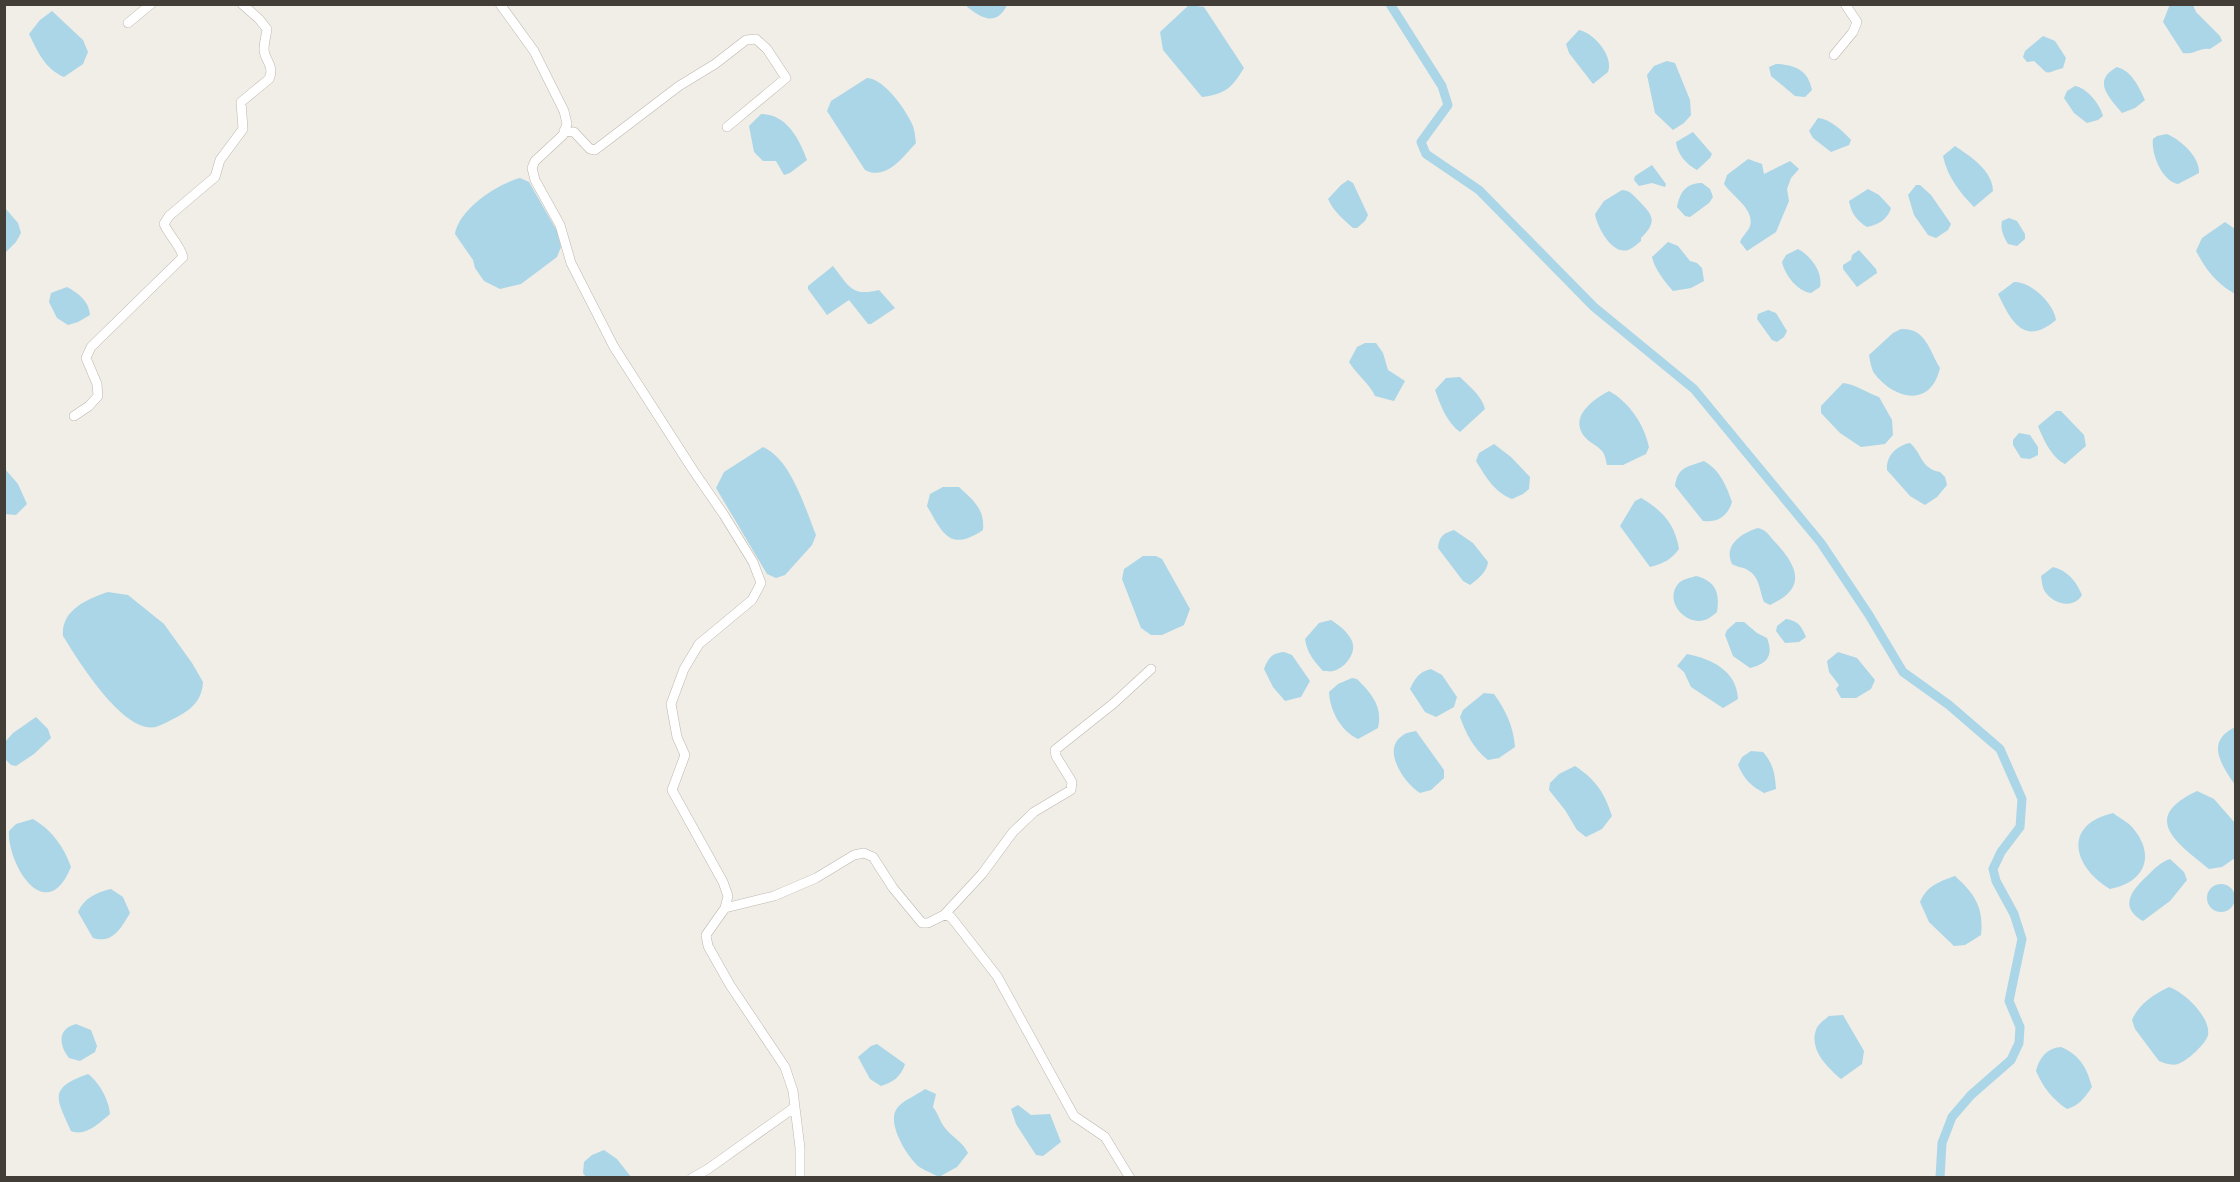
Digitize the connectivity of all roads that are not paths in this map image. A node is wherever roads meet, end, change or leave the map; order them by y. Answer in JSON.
{"nodes":[{"id":1,"x":151,"y":4,"type":"edge"},
{"id":2,"x":243,"y":4,"type":"edge"},
{"id":3,"x":500,"y":4,"type":"edge"},
{"id":4,"x":1845,"y":4,"type":"edge"},
{"id":5,"x":128,"y":23,"type":"dead end"},
{"id":6,"x":1834,"y":55,"type":"dead end"},
{"id":7,"x":727,"y":127,"type":"dead end"},
{"id":8,"x":564,"y":131,"type":"junction"},
{"id":9,"x":74,"y":416,"type":"dead end"},
{"id":10,"x":1150,"y":669,"type":"dead end"},
{"id":11,"x":725,"y":908,"type":"junction"},
{"id":12,"x":944,"y":915,"type":"junction"},
{"id":13,"x":795,"y":1107,"type":"junction"},
{"id":14,"x":692,"y":1178,"type":"edge"},
{"id":15,"x":800,"y":1178,"type":"edge"},
{"id":16,"x":1130,"y":1178,"type":"edge"}],
"edges":[{"from":1,"to":5,"type":"street"},
{"from":2,"to":9,"type":"street"},
{"from":3,"to":8,"type":"street"},
{"from":4,"to":6,"type":"street"},
{"from":7,"to":8,"type":"street"},
{"from":8,"to":11,"type":"street"},
{"from":10,"to":12,"type":"street"},
{"from":11,"to":12,"type":"street"},
{"from":11,"to":13,"type":"street"},
{"from":12,"to":16,"type":"street"},
{"from":13,"to":14,"type":"street"},
{"from":13,"to":15,"type":"street"}]}
